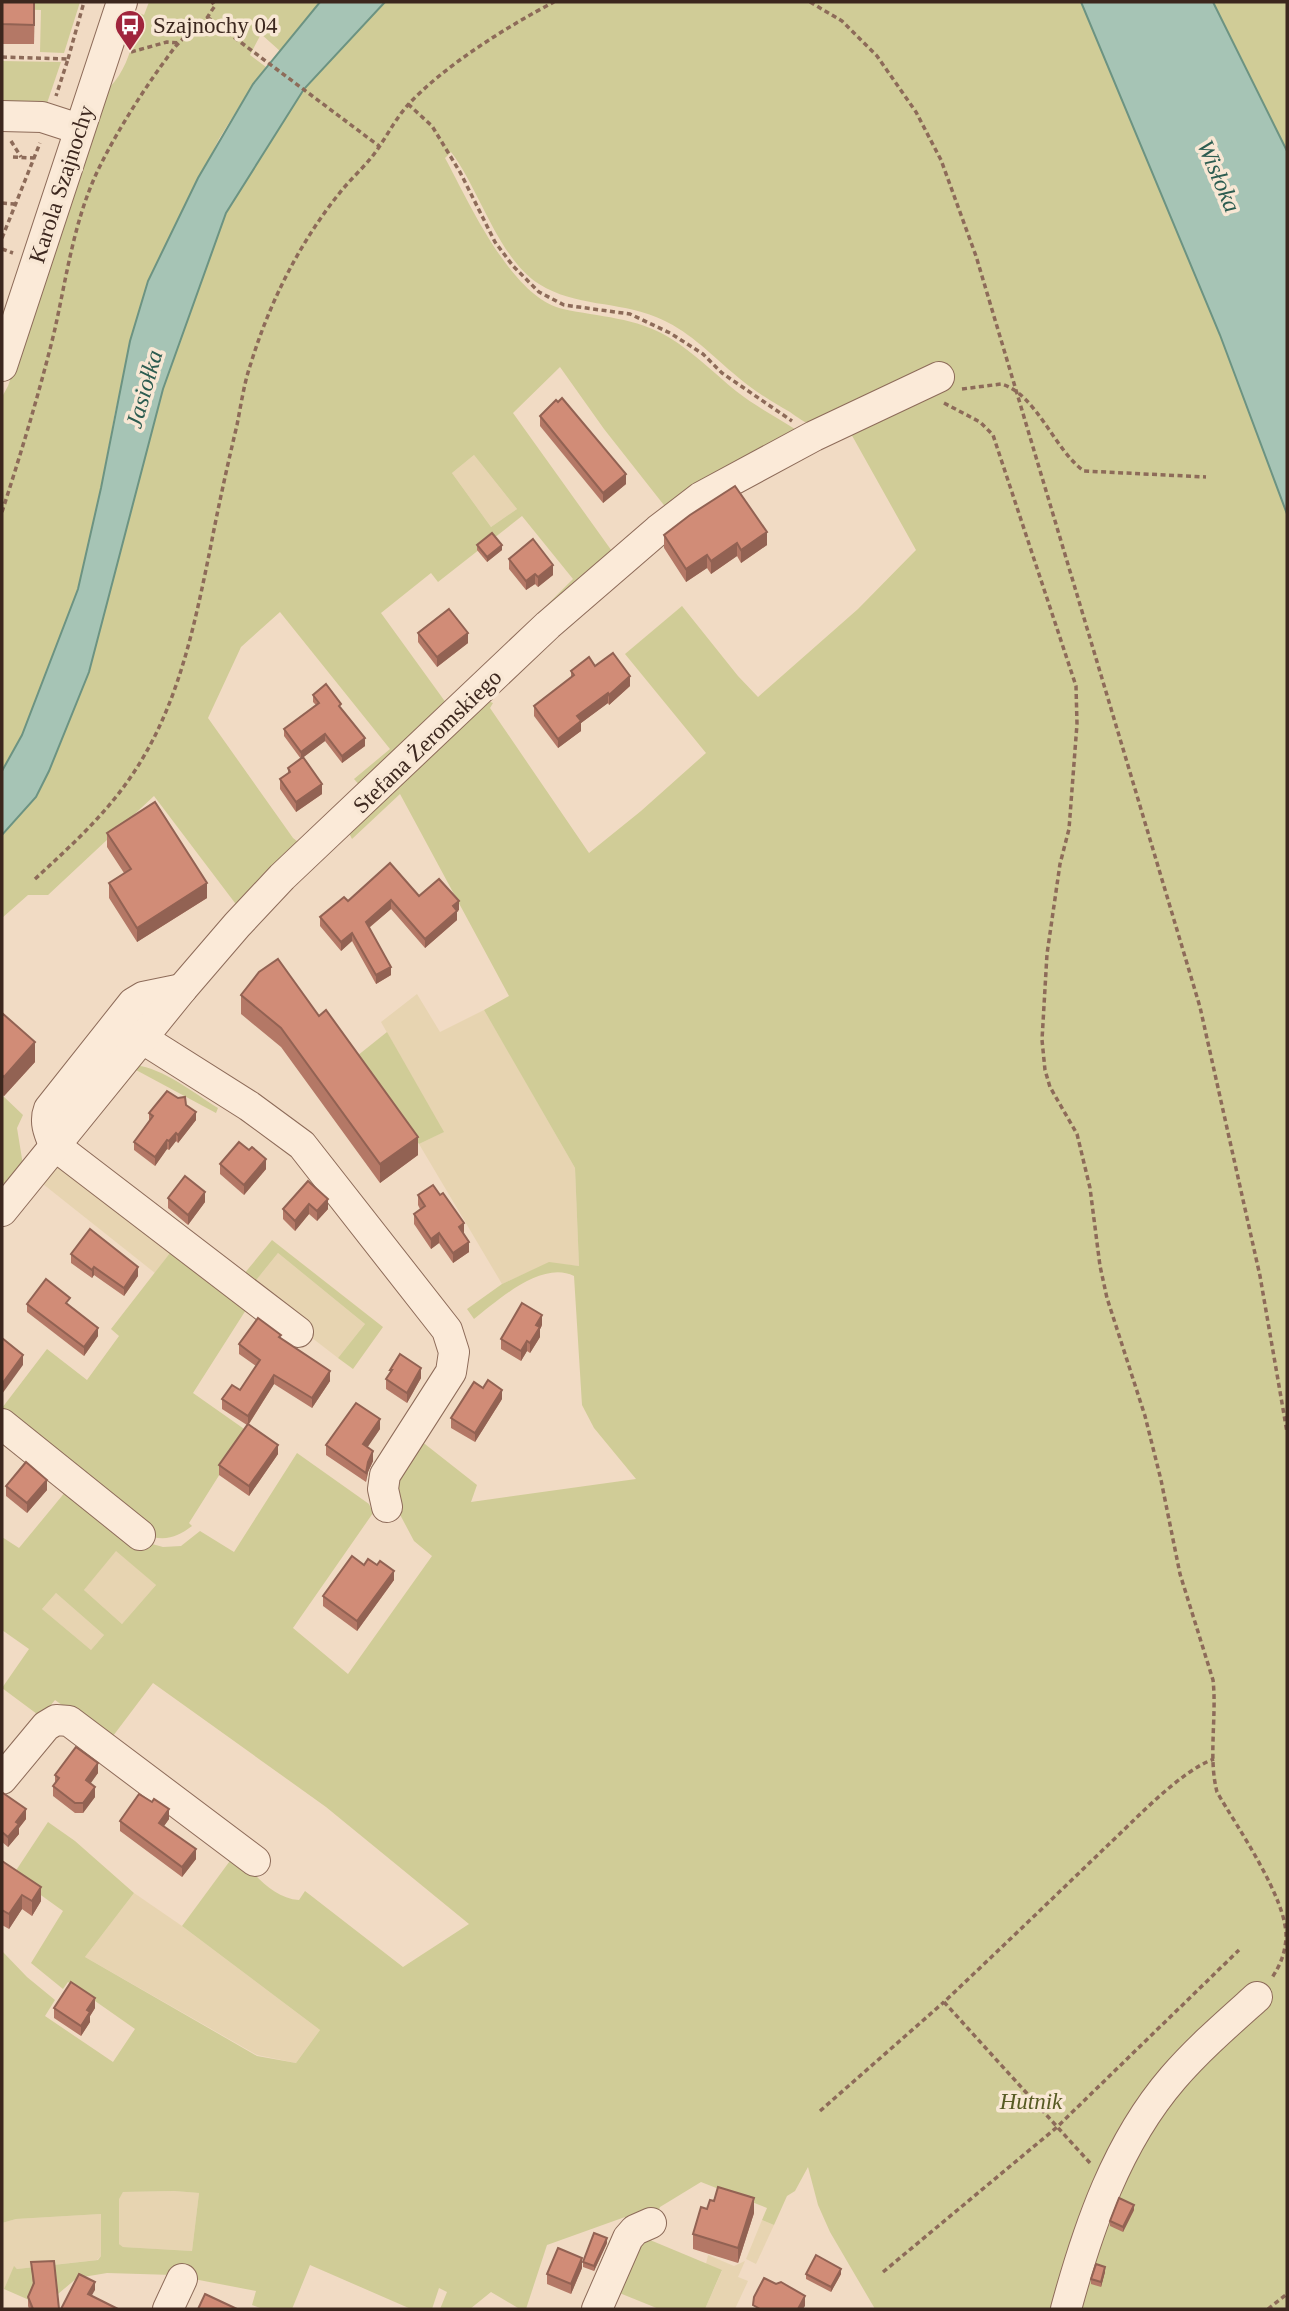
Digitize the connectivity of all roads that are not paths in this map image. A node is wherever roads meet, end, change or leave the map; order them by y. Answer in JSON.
{"nodes":[{"id":1,"x":122,"y":2,"type":"edge"},
{"id":2,"x":2,"y":116,"type":"edge"},
{"id":3,"x":79,"y":129,"type":"junction"},
{"id":4,"x":10,"y":313,"type":"edge"},
{"id":5,"x":2,"y":366,"type":"edge"},
{"id":6,"x":927,"y":383,"type":"road end"},
{"id":7,"x":182,"y":989,"type":"junction"},
{"id":8,"x":143,"y":1039,"type":"junction"},
{"id":9,"x":54,"y":1145,"type":"junction"},
{"id":10,"x":2,"y":1210,"type":"edge"},
{"id":11,"x":298,"y":1332,"type":"dead end"},
{"id":12,"x":2,"y":1424,"type":"edge"},
{"id":13,"x":387,"y":1507,"type":"dead end"},
{"id":14,"x":140,"y":1535,"type":"dead end"},
{"id":15,"x":2,"y":1779,"type":"edge"},
{"id":16,"x":255,"y":1861,"type":"dead end"},
{"id":17,"x":1257,"y":1997,"type":"road end"},
{"id":18,"x":651,"y":2223,"type":"dead end"},
{"id":19,"x":182,"y":2279,"type":"dead end"},
{"id":20,"x":169,"y":2309,"type":"edge"},
{"id":21,"x":597,"y":2309,"type":"edge"},
{"id":22,"x":1066,"y":2309,"type":"edge"}],
"edges":[{"from":1,"to":3,"type":"street","name":"Karola Szajnochy"},
{"from":2,"to":3,"type":"street"},
{"from":3,"to":4,"type":"street","name":"Karola Szajnochy"},
{"from":4,"to":5,"type":"street","name":"Karola Szajnochy"},
{"from":6,"to":7,"type":"street","name":"Stefana Żeromskiego"},
{"from":7,"to":8,"type":"street","name":"Stefana Żeromskiego"},
{"from":7,"to":9,"type":"street"},
{"from":8,"to":9,"type":"street","name":"Stefana Żeromskiego"},
{"from":8,"to":13,"type":"street"},
{"from":9,"to":10,"type":"street","name":"Stefana Żeromskiego"},
{"from":9,"to":11,"type":"street"},
{"from":12,"to":14,"type":"street"},
{"from":15,"to":16,"type":"street"},
{"from":17,"to":22,"type":"street"},
{"from":18,"to":21,"type":"street"},
{"from":19,"to":20,"type":"street"}]}
